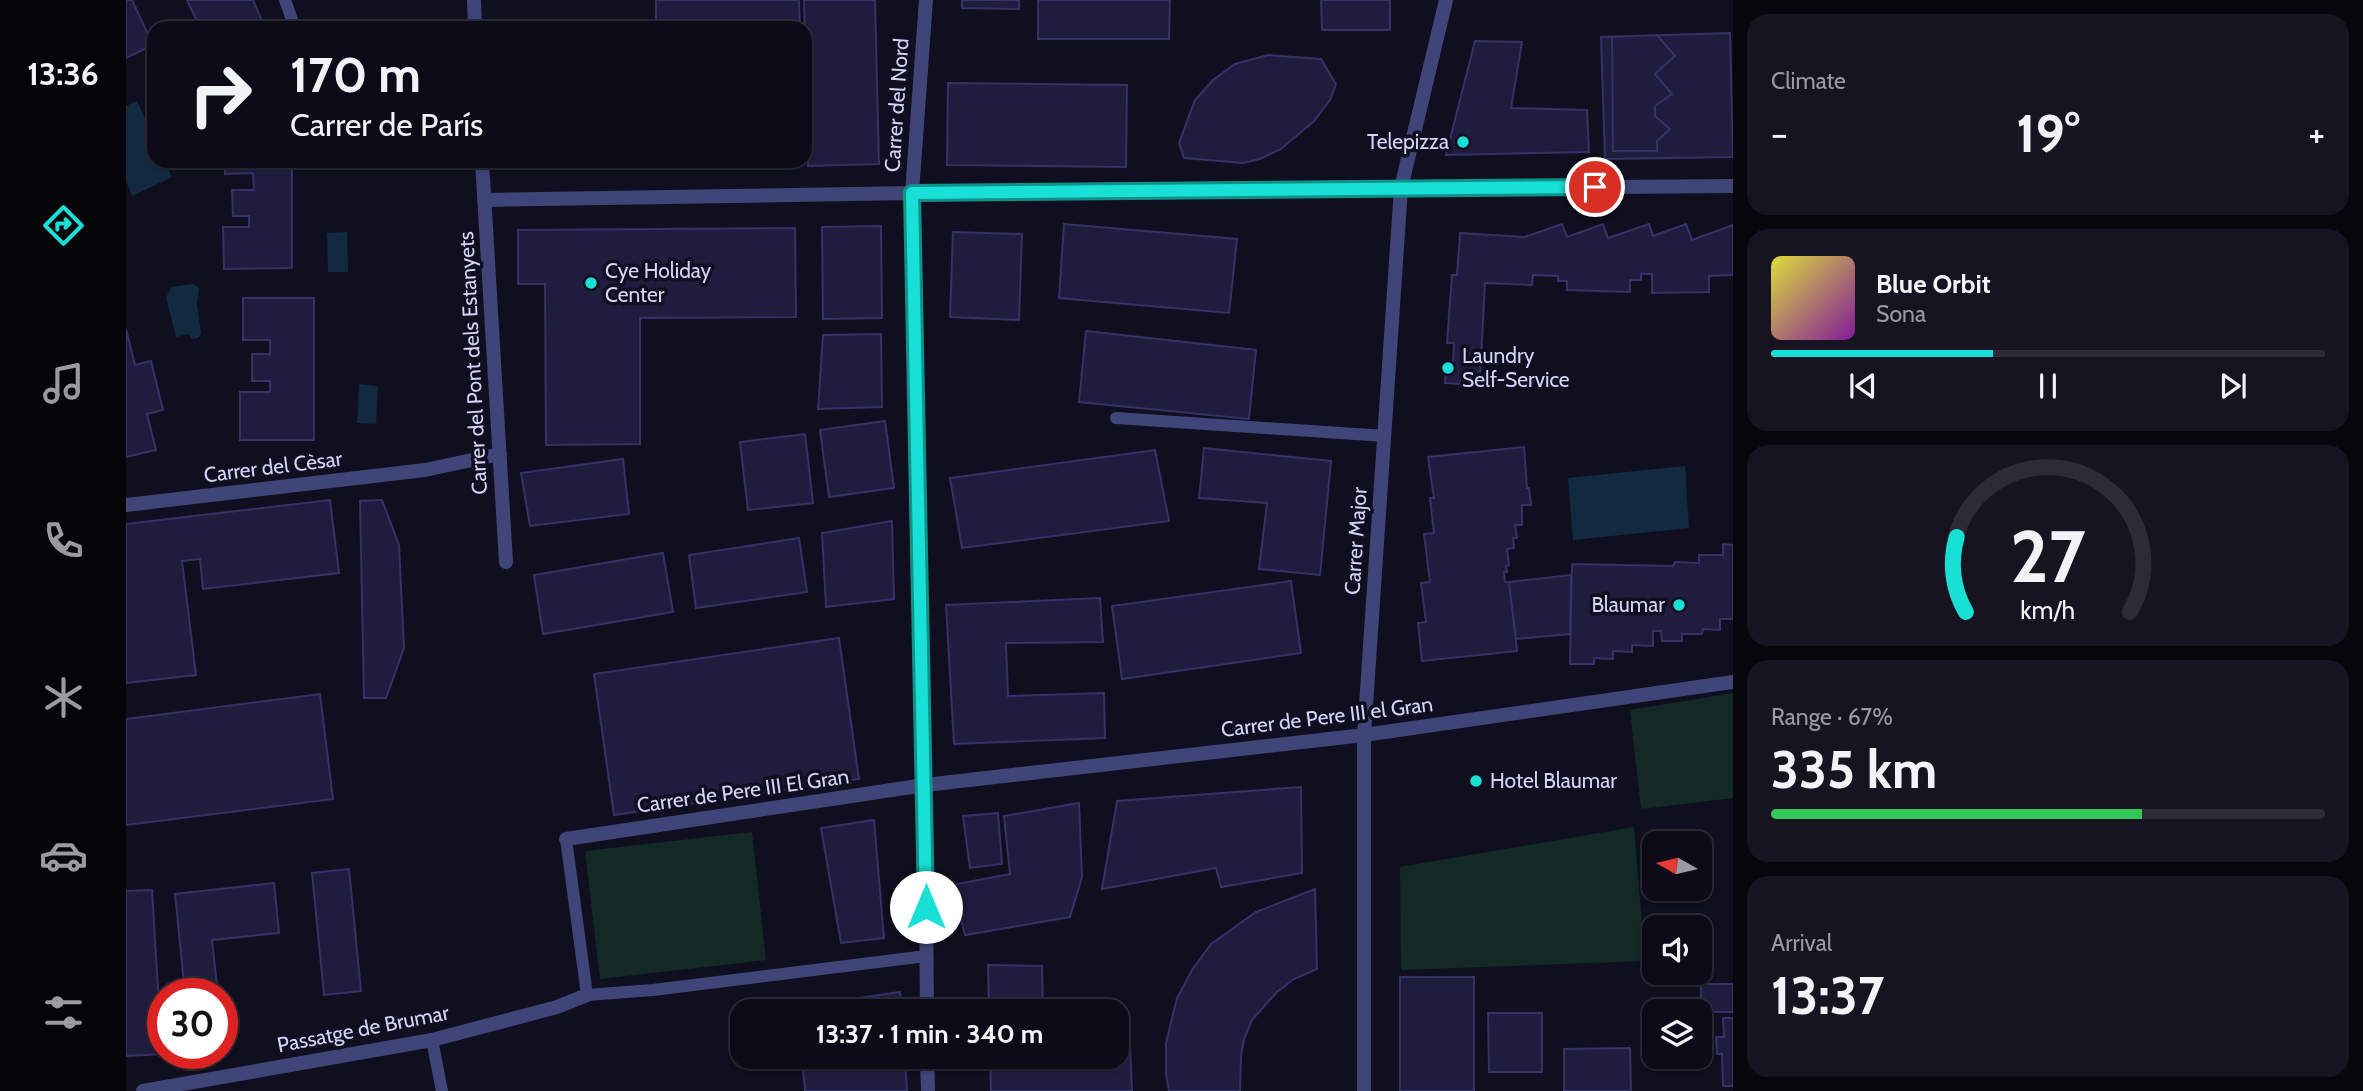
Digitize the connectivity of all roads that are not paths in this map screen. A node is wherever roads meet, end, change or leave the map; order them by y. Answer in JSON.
{"nodes":[{"id":1,"x":285,"y":0,"type":"edge"},
{"id":2,"x":474,"y":0,"type":"edge"},
{"id":3,"x":926,"y":0,"type":"edge"},
{"id":4,"x":1446,"y":0,"type":"edge"},
{"id":5,"x":292,"y":21,"type":"edge"},
{"id":6,"x":475,"y":21,"type":"edge"},
{"id":7,"x":482,"y":168,"type":"edge"},
{"id":8,"x":1733,"y":186,"type":"edge"},
{"id":9,"x":1401,"y":188,"type":"junction"},
{"id":10,"x":912,"y":193,"type":"junction"},
{"id":11,"x":484,"y":200,"type":"junction"},
{"id":12,"x":1116,"y":418,"type":"dead end"},
{"id":13,"x":1385,"y":436,"type":"junction"},
{"id":14,"x":500,"y":454,"type":"junction"},
{"id":15,"x":126,"y":505,"type":"edge"},
{"id":16,"x":506,"y":562,"type":"dead end"},
{"id":17,"x":1733,"y":682,"type":"edge"},
{"id":18,"x":1364,"y":735,"type":"junction"},
{"id":19,"x":925,"y":785,"type":"junction"},
{"id":20,"x":566,"y":839,"type":"joint"},
{"id":21,"x":926,"y":956,"type":"junction"},
{"id":22,"x":587,"y":995,"type":"junction"},
{"id":23,"x":927,"y":999,"type":"edge"},
{"id":24,"x":432,"y":1040,"type":"junction"},
{"id":25,"x":927,"y":1069,"type":"edge"},
{"id":26,"x":210,"y":1085,"type":"edge"},
{"id":27,"x":143,"y":1091,"type":"edge"},
{"id":28,"x":442,"y":1091,"type":"edge"},
{"id":29,"x":928,"y":1091,"type":"edge"},
{"id":30,"x":1364,"y":1091,"type":"edge"}],
"edges":[{"from":1,"to":5,"type":"lane"},
{"from":2,"to":6,"type":"street"},
{"from":3,"to":10,"type":"street","name":"Carrer del Nord"},
{"from":4,"to":9,"type":"street","name":"Carrer Major"},
{"from":7,"to":11,"type":"street","name":"Carrer del Pont dels Estanyets"},
{"from":8,"to":9,"type":"street"},
{"from":9,"to":10,"type":"street"},
{"from":9,"to":13,"type":"street","name":"Carrer Major"},
{"from":10,"to":11,"type":"street"},
{"from":10,"to":19,"type":"street","name":"Carrer del Nord"},
{"from":11,"to":14,"type":"street","name":"Carrer del Pont dels Estanyets"},
{"from":12,"to":13,"type":"lane"},
{"from":13,"to":18,"type":"street","name":"Carrer Major"},
{"from":14,"to":15,"type":"street","name":"Carrer del Cèsar"},
{"from":14,"to":16,"type":"street","name":"Carrer del Pont dels Estanyets"},
{"from":17,"to":18,"type":"street","name":"Carrer de Pere III el Gran"},
{"from":18,"to":19,"type":"street","name":"Carrer de Pere III el Gran"},
{"from":18,"to":30,"type":"street","name":"Carrer Major"},
{"from":19,"to":20,"type":"street","name":"Carrer de Pere III El Gran"},
{"from":19,"to":21,"type":"street","name":"Carrer del Nord"},
{"from":20,"to":22,"type":"lane"},
{"from":21,"to":22,"type":"lane"},
{"from":21,"to":23,"type":"street","name":"Carrer del Nord"},
{"from":22,"to":24,"type":"street","name":"Passatge de Brumar"},
{"from":24,"to":26,"type":"street","name":"Passatge de Brumar"},
{"from":24,"to":28,"type":"lane"},
{"from":25,"to":29,"type":"street"},
{"from":26,"to":27,"type":"street","name":"Passatge de Brumar"}]}
